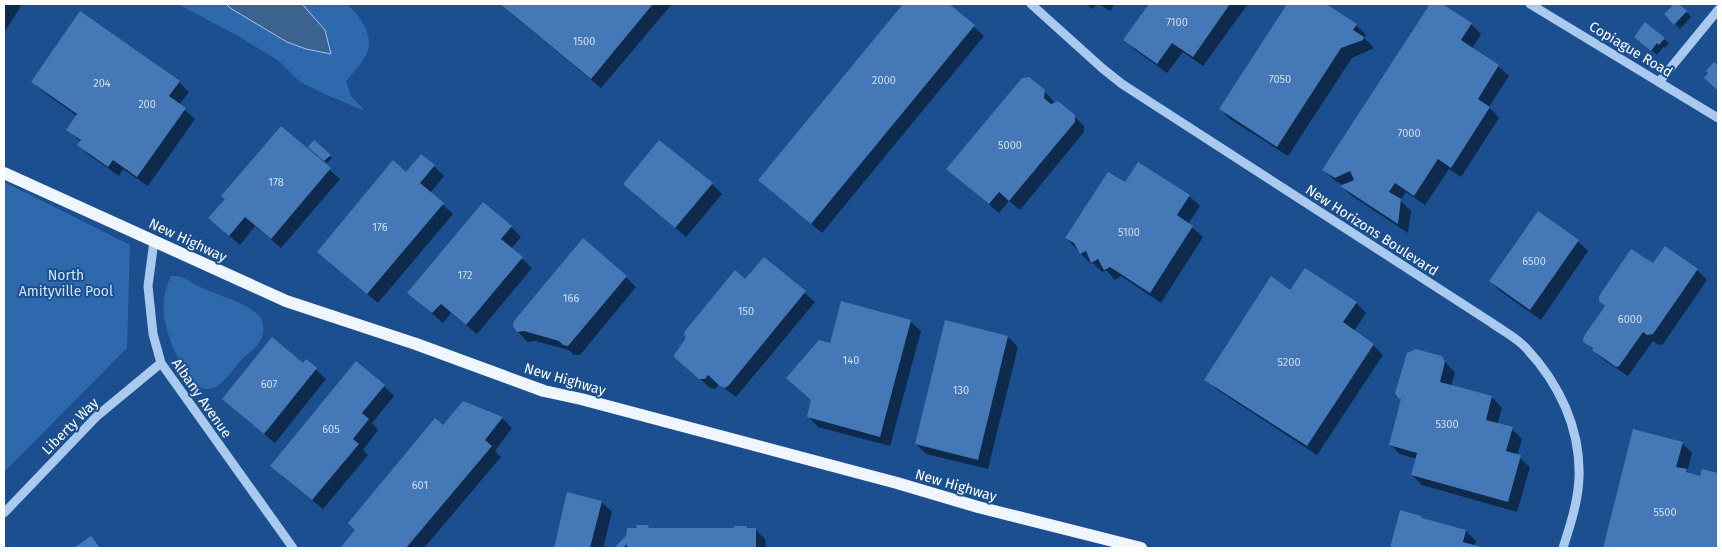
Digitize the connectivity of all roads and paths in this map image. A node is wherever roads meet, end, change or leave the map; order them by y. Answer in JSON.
{"nodes":[{"id":1,"x":1031,"y":4,"type":"edge"},
{"id":2,"x":1530,"y":4,"type":"edge"},
{"id":3,"x":1718,"y":10,"type":"edge"},
{"id":4,"x":1659,"y":82,"type":"junction"},
{"id":5,"x":1718,"y":118,"type":"edge"},
{"id":6,"x":4,"y":173,"type":"edge"},
{"id":7,"x":154,"y":241,"type":"junction"},
{"id":8,"x":161,"y":363,"type":"junction"},
{"id":9,"x":4,"y":513,"type":"edge"},
{"id":10,"x":293,"y":548,"type":"edge"},
{"id":11,"x":1141,"y":548,"type":"edge"},
{"id":12,"x":1563,"y":548,"type":"edge"}],
"edges":[{"from":1,"to":12,"type":"street","name":"New Horizons Boulevard"},
{"from":2,"to":4,"type":"street","name":"Copiague Road"},
{"from":3,"to":4,"type":"street"},
{"from":4,"to":5,"type":"street","name":"Copiague Road"},
{"from":6,"to":7,"type":"main road","name":"New Highway"},
{"from":7,"to":8,"type":"street","name":"Albany Avenue"},
{"from":7,"to":11,"type":"main road","name":"New Highway"},
{"from":8,"to":9,"type":"street","name":"Liberty Way"},
{"from":8,"to":10,"type":"street","name":"Albany Avenue"}]}
